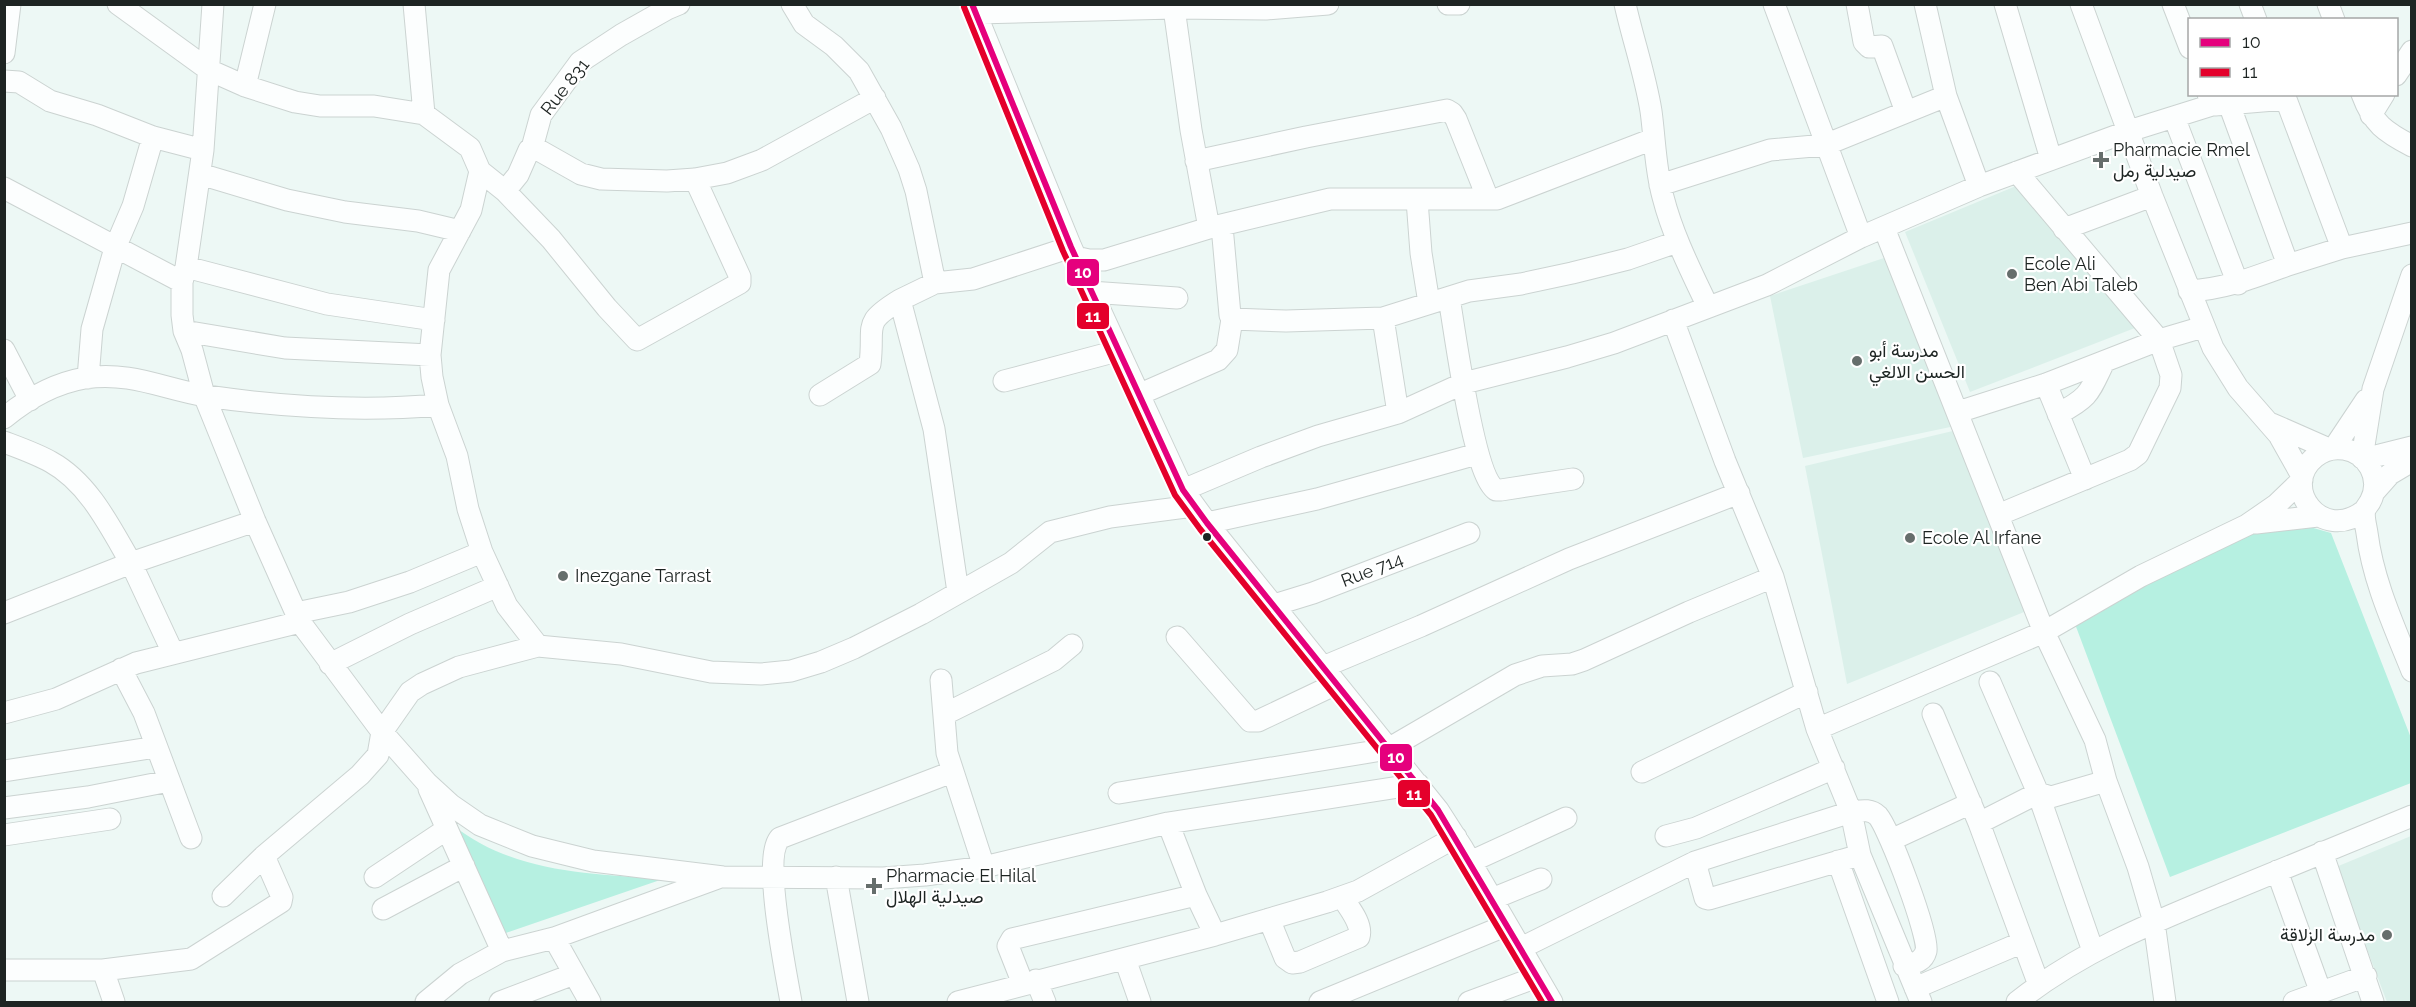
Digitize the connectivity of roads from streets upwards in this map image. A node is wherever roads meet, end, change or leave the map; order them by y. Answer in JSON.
{"nodes":[{"id":1,"x":118,"y":4,"type":"edge"},
{"id":2,"x":213,"y":4,"type":"edge"},
{"id":3,"x":265,"y":4,"type":"edge"},
{"id":4,"x":414,"y":4,"type":"edge"},
{"id":5,"x":679,"y":4,"type":"edge"},
{"id":6,"x":792,"y":4,"type":"edge"},
{"id":7,"x":1328,"y":4,"type":"edge"},
{"id":8,"x":1448,"y":4,"type":"edge"},
{"id":9,"x":1458,"y":4,"type":"edge"},
{"id":10,"x":1625,"y":4,"type":"edge"},
{"id":11,"x":1774,"y":4,"type":"edge"},
{"id":12,"x":1857,"y":4,"type":"edge"},
{"id":13,"x":1924,"y":4,"type":"edge"},
{"id":14,"x":2005,"y":4,"type":"edge"},
{"id":15,"x":2081,"y":4,"type":"edge"},
{"id":16,"x":2173,"y":4,"type":"edge"},
{"id":17,"x":8,"y":6,"type":"edge"},
{"id":18,"x":1265,"y":7,"type":"edge"},
{"id":19,"x":1174,"y":8,"type":"junction"},
{"id":20,"x":974,"y":9,"type":"edge"},
{"id":21,"x":2188,"y":43,"type":"edge"},
{"id":22,"x":2412,"y":51,"type":"edge"},
{"id":23,"x":4,"y":53,"type":"edge"},
{"id":24,"x":209,"y":70,"type":"junction"},
{"id":25,"x":2398,"y":73,"type":"edge"},
{"id":26,"x":4,"y":81,"type":"edge"},
{"id":27,"x":245,"y":86,"type":"junction"},
{"id":28,"x":1946,"y":96,"type":"junction"},
{"id":29,"x":2363,"y":96,"type":"edge"},
{"id":30,"x":2383,"y":96,"type":"edge"},
{"id":31,"x":2285,"y":97,"type":"edge"},
{"id":32,"x":874,"y":98,"type":"junction"},
{"id":33,"x":2216,"y":101,"type":"edge"},
{"id":34,"x":1906,"y":112,"type":"junction"},
{"id":35,"x":424,"y":114,"type":"junction"},
{"id":36,"x":2371,"y":115,"type":"junction"},
{"id":37,"x":2175,"y":117,"type":"junction"},
{"id":38,"x":2129,"y":131,"type":"junction"},
{"id":39,"x":153,"y":137,"type":"junction"},
{"id":40,"x":1653,"y":139,"type":"junction"},
{"id":41,"x":1825,"y":145,"type":"junction"},
{"id":42,"x":2412,"y":146,"type":"edge"},
{"id":43,"x":532,"y":148,"type":"junction"},
{"id":44,"x":203,"y":150,"type":"junction"},
{"id":45,"x":2051,"y":159,"type":"junction"},
{"id":46,"x":1196,"y":160,"type":"junction"},
{"id":47,"x":480,"y":171,"type":"junction"},
{"id":48,"x":2017,"y":172,"type":"junction"},
{"id":49,"x":200,"y":174,"type":"junction"},
{"id":50,"x":695,"y":179,"type":"junction"},
{"id":51,"x":1660,"y":185,"type":"junction"},
{"id":52,"x":1979,"y":186,"type":"junction"},
{"id":53,"x":4,"y":188,"type":"edge"},
{"id":54,"x":505,"y":191,"type":"junction"},
{"id":55,"x":2152,"y":196,"type":"junction"},
{"id":56,"x":1488,"y":199,"type":"junction"},
{"id":57,"x":1417,"y":200,"type":"junction"},
{"id":58,"x":1215,"y":227,"type":"junction"},
{"id":59,"x":1884,"y":228,"type":"junction"},
{"id":60,"x":2064,"y":229,"type":"junction"},
{"id":61,"x":460,"y":231,"type":"junction"},
{"id":62,"x":2412,"y":233,"type":"edge"},
{"id":63,"x":1861,"y":237,"type":"junction"},
{"id":64,"x":1677,"y":242,"type":"junction"},
{"id":65,"x":115,"y":248,"type":"junction"},
{"id":66,"x":2342,"y":248,"type":"junction"},
{"id":67,"x":1073,"y":252,"type":"junction"},
{"id":68,"x":2288,"y":266,"type":"junction"},
{"id":69,"x":184,"y":274,"type":"junction"},
{"id":70,"x":2411,"y":280,"type":"edge"},
{"id":71,"x":935,"y":283,"type":"junction"},
{"id":72,"x":2238,"y":284,"type":"junction"},
{"id":73,"x":2189,"y":291,"type":"junction"},
{"id":74,"x":1090,"y":292,"type":"junction"},
{"id":75,"x":1177,"y":298,"type":"dead end"},
{"id":76,"x":900,"y":300,"type":"junction"},
{"id":77,"x":1439,"y":301,"type":"junction"},
{"id":78,"x":1708,"y":307,"type":"junction"},
{"id":79,"x":1383,"y":318,"type":"junction"},
{"id":80,"x":1232,"y":319,"type":"junction"},
{"id":81,"x":434,"y":320,"type":"junction"},
{"id":82,"x":1673,"y":320,"type":"junction"},
{"id":83,"x":2203,"y":327,"type":"junction"},
{"id":84,"x":184,"y":331,"type":"junction"},
{"id":85,"x":2159,"y":340,"type":"junction"},
{"id":86,"x":4,"y":351,"type":"edge"},
{"id":87,"x":1117,"y":351,"type":"junction"},
{"id":88,"x":430,"y":354,"type":"junction"},
{"id":89,"x":2104,"y":362,"type":"junction"},
{"id":90,"x":88,"y":378,"type":"junction"},
{"id":91,"x":1004,"y":381,"type":"dead end"},
{"id":92,"x":1464,"y":383,"type":"junction"},
{"id":93,"x":2046,"y":384,"type":"junction"},
{"id":94,"x":2373,"y":389,"type":"junction"},
{"id":95,"x":820,"y":395,"type":"dead end"},
{"id":96,"x":1138,"y":395,"type":"junction"},
{"id":97,"x":204,"y":396,"type":"junction"},
{"id":98,"x":30,"y":400,"type":"junction"},
{"id":99,"x":438,"y":405,"type":"junction"},
{"id":100,"x":1398,"y":412,"type":"junction"},
{"id":101,"x":1958,"y":412,"type":"junction"},
{"id":102,"x":2058,"y":414,"type":"junction"},
{"id":103,"x":4,"y":418,"type":"edge"},
{"id":104,"x":2269,"y":423,"type":"junction"},
{"id":105,"x":4,"y":442,"type":"edge"},
{"id":106,"x":2412,"y":447,"type":"edge"},
{"id":107,"x":2331,"y":449,"type":"junction"},
{"id":108,"x":1478,"y":454,"type":"junction"},
{"id":109,"x":2363,"y":459,"type":"junction"},
{"id":110,"x":2412,"y":461,"type":"edge"},
{"id":111,"x":2085,"y":478,"type":"junction"},
{"id":112,"x":2302,"y":478,"type":"junction"},
{"id":113,"x":1573,"y":479,"type":"dead end"},
{"id":114,"x":1739,"y":493,"type":"junction"},
{"id":115,"x":1188,"y":498,"type":"junction"},
{"id":116,"x":2369,"y":501,"type":"junction"},
{"id":117,"x":1998,"y":515,"type":"junction"},
{"id":118,"x":2327,"y":518,"type":"junction"},
{"id":119,"x":255,"y":521,"type":"junction"},
{"id":120,"x":1207,"y":523,"type":"junction"},
{"id":121,"x":2247,"y":525,"type":"junction"},
{"id":122,"x":1469,"y":533,"type":"dead end"},
{"id":123,"x":482,"y":552,"type":"junction"},
{"id":124,"x":131,"y":563,"type":"junction"},
{"id":125,"x":2373,"y":572,"type":"junction"},
{"id":126,"x":1773,"y":577,"type":"junction"},
{"id":127,"x":498,"y":586,"type":"junction"},
{"id":128,"x":958,"y":592,"type":"junction"},
{"id":129,"x":1274,"y":605,"type":"junction"},
{"id":130,"x":4,"y":613,"type":"edge"},
{"id":131,"x":298,"y":618,"type":"junction"},
{"id":132,"x":2044,"y":632,"type":"junction"},
{"id":133,"x":1177,"y":637,"type":"dead end"},
{"id":134,"x":1072,"y":645,"type":"dead end"},
{"id":135,"x":538,"y":646,"type":"junction"},
{"id":136,"x":173,"y":653,"type":"junction"},
{"id":137,"x":330,"y":664,"type":"junction"},
{"id":138,"x":1323,"y":667,"type":"junction"},
{"id":139,"x":121,"y":669,"type":"junction"},
{"id":140,"x":2412,"y":671,"type":"edge"},
{"id":141,"x":941,"y":680,"type":"dead end"},
{"id":142,"x":1990,"y":682,"type":"dead end"},
{"id":143,"x":1336,"y":684,"type":"junction"},
{"id":144,"x":1807,"y":692,"type":"junction"},
{"id":145,"x":4,"y":713,"type":"edge"},
{"id":146,"x":945,"y":714,"type":"junction"},
{"id":147,"x":1933,"y":714,"type":"dead end"},
{"id":148,"x":1817,"y":729,"type":"junction"},
{"id":149,"x":382,"y":732,"type":"junction"},
{"id":150,"x":156,"y":747,"type":"junction"},
{"id":151,"x":1388,"y":749,"type":"junction"},
{"id":152,"x":1834,"y":768,"type":"junction"},
{"id":153,"x":4,"y":771,"type":"edge"},
{"id":154,"x":952,"y":772,"type":"junction"},
{"id":155,"x":1642,"y":772,"type":"dead end"},
{"id":156,"x":169,"y":781,"type":"junction"},
{"id":157,"x":2106,"y":781,"type":"junction"},
{"id":158,"x":427,"y":783,"type":"junction"},
{"id":159,"x":1418,"y":784,"type":"junction"},
{"id":160,"x":1119,"y":793,"type":"dead end"},
{"id":161,"x":2038,"y":793,"type":"junction"},
{"id":162,"x":4,"y":808,"type":"edge"},
{"id":163,"x":1851,"y":812,"type":"junction"},
{"id":164,"x":1975,"y":813,"type":"junction"},
{"id":165,"x":2412,"y":816,"type":"edge"},
{"id":166,"x":1566,"y":818,"type":"dead end"},
{"id":167,"x":110,"y":819,"type":"dead end"},
{"id":168,"x":1168,"y":823,"type":"junction"},
{"id":169,"x":447,"y":829,"type":"junction"},
{"id":170,"x":4,"y":835,"type":"edge"},
{"id":171,"x":1666,"y":836,"type":"dead end"},
{"id":172,"x":1456,"y":837,"type":"junction"},
{"id":173,"x":191,"y":838,"type":"dead end"},
{"id":174,"x":1891,"y":840,"type":"junction"},
{"id":175,"x":2322,"y":852,"type":"junction"},
{"id":176,"x":1860,"y":855,"type":"junction"},
{"id":177,"x":264,"y":856,"type":"junction"},
{"id":178,"x":1838,"y":861,"type":"junction"},
{"id":179,"x":1470,"y":862,"type":"junction"},
{"id":180,"x":1695,"y":862,"type":"junction"},
{"id":181,"x":464,"y":866,"type":"junction"},
{"id":182,"x":984,"y":867,"type":"junction"},
{"id":183,"x":2277,"y":871,"type":"junction"},
{"id":184,"x":772,"y":876,"type":"junction"},
{"id":185,"x":375,"y":877,"type":"dead end"},
{"id":186,"x":723,"y":877,"type":"junction"},
{"id":187,"x":836,"y":877,"type":"junction"},
{"id":188,"x":1541,"y":879,"type":"dead end"},
{"id":189,"x":1196,"y":895,"type":"junction"},
{"id":190,"x":223,"y":896,"type":"dead end"},
{"id":191,"x":1342,"y":897,"type":"junction"},
{"id":192,"x":1492,"y":899,"type":"junction"},
{"id":193,"x":383,"y":909,"type":"dead end"},
{"id":194,"x":1269,"y":919,"type":"junction"},
{"id":195,"x":2154,"y":922,"type":"junction"},
{"id":196,"x":1507,"y":926,"type":"junction"},
{"id":197,"x":1215,"y":935,"type":"junction"},
{"id":198,"x":554,"y":938,"type":"junction"},
{"id":199,"x":2023,"y":942,"type":"junction"},
{"id":200,"x":1521,"y":948,"type":"junction"},
{"id":201,"x":502,"y":951,"type":"junction"},
{"id":202,"x":2093,"y":951,"type":"junction"},
{"id":203,"x":1125,"y":959,"type":"junction"},
{"id":204,"x":1904,"y":966,"type":"junction"},
{"id":205,"x":4,"y":970,"type":"edge"},
{"id":206,"x":103,"y":970,"type":"junction"},
{"id":207,"x":574,"y":974,"type":"junction"},
{"id":208,"x":2366,"y":976,"type":"junction"},
{"id":209,"x":1537,"y":977,"type":"junction"},
{"id":210,"x":1030,"y":982,"type":"junction"},
{"id":211,"x":2038,"y":985,"type":"junction"},
{"id":212,"x":2320,"y":993,"type":"junction"},
{"id":213,"x":1918,"y":995,"type":"edge"},
{"id":214,"x":114,"y":1002,"type":"edge"},
{"id":215,"x":426,"y":1002,"type":"edge"},
{"id":216,"x":500,"y":1002,"type":"edge"},
{"id":217,"x":590,"y":1002,"type":"edge"},
{"id":218,"x":790,"y":1002,"type":"edge"},
{"id":219,"x":858,"y":1002,"type":"edge"},
{"id":220,"x":958,"y":1002,"type":"edge"},
{"id":221,"x":1045,"y":1002,"type":"edge"},
{"id":222,"x":1140,"y":1002,"type":"edge"},
{"id":223,"x":1320,"y":1002,"type":"edge"},
{"id":224,"x":1469,"y":1002,"type":"edge"},
{"id":225,"x":1552,"y":1002,"type":"edge"},
{"id":226,"x":1888,"y":1002,"type":"edge"},
{"id":227,"x":2017,"y":1002,"type":"edge"},
{"id":228,"x":2165,"y":1002,"type":"edge"},
{"id":229,"x":2294,"y":1002,"type":"edge"},
{"id":230,"x":2373,"y":1002,"type":"edge"}],
"edges":[{"from":1,"to":24,"type":"street"},
{"from":2,"to":24,"type":"street"},
{"from":3,"to":27,"type":"street"},
{"from":4,"to":35,"type":"street"},
{"from":5,"to":43,"type":"street","name":"Rue 831"},
{"from":6,"to":32,"type":"street"},
{"from":7,"to":18,"type":"street"},
{"from":8,"to":9,"type":"street"},
{"from":10,"to":40,"type":"street"},
{"from":11,"to":41,"type":"street"},
{"from":12,"to":34,"type":"street"},
{"from":13,"to":28,"type":"street"},
{"from":14,"to":45,"type":"street"},
{"from":15,"to":38,"type":"street"},
{"from":16,"to":21,"type":"street"},
{"from":17,"to":23,"type":"street"},
{"from":18,"to":19,"type":"street"},
{"from":19,"to":20,"type":"street"},
{"from":19,"to":46,"type":"street"},
{"from":20,"to":67,"type":"street"},
{"from":22,"to":25,"type":"street"},
{"from":24,"to":27,"type":"street"},
{"from":24,"to":44,"type":"street"},
{"from":26,"to":39,"type":"street"},
{"from":27,"to":35,"type":"street"},
{"from":28,"to":34,"type":"street"},
{"from":28,"to":52,"type":"street"},
{"from":29,"to":36,"type":"street"},
{"from":30,"to":36,"type":"street"},
{"from":31,"to":33,"type":"street"},
{"from":31,"to":66,"type":"street"},
{"from":32,"to":50,"type":"street"},
{"from":32,"to":71,"type":"street"},
{"from":33,"to":37,"type":"street"},
{"from":33,"to":68,"type":"street"},
{"from":34,"to":41,"type":"street"},
{"from":35,"to":47,"type":"street"},
{"from":36,"to":42,"type":"street"},
{"from":37,"to":38,"type":"street"},
{"from":37,"to":72,"type":"street"},
{"from":38,"to":45,"type":"street"},
{"from":38,"to":55,"type":"street"},
{"from":39,"to":44,"type":"street"},
{"from":39,"to":65,"type":"street"},
{"from":40,"to":51,"type":"street"},
{"from":40,"to":56,"type":"street"},
{"from":41,"to":51,"type":"street"},
{"from":41,"to":63,"type":"street"},
{"from":43,"to":50,"type":"street"},
{"from":43,"to":54,"type":"street","name":"Rue 831"},
{"from":44,"to":49,"type":"street"},
{"from":45,"to":48,"type":"street"},
{"from":46,"to":56,"type":"street"},
{"from":46,"to":58,"type":"street"},
{"from":47,"to":54,"type":"street"},
{"from":47,"to":61,"type":"street"},
{"from":48,"to":52,"type":"street"},
{"from":48,"to":60,"type":"street"},
{"from":49,"to":61,"type":"street"},
{"from":49,"to":69,"type":"street"},
{"from":50,"to":54,"type":"street"},
{"from":51,"to":64,"type":"street"},
{"from":52,"to":59,"type":"street"},
{"from":53,"to":65,"type":"street"},
{"from":55,"to":60,"type":"street"},
{"from":55,"to":73,"type":"street"},
{"from":56,"to":57,"type":"street"},
{"from":57,"to":58,"type":"street"},
{"from":57,"to":77,"type":"street"},
{"from":58,"to":67,"type":"street"},
{"from":58,"to":80,"type":"street"},
{"from":59,"to":63,"type":"street"},
{"from":59,"to":101,"type":"street"},
{"from":60,"to":85,"type":"street"},
{"from":61,"to":81,"type":"street"},
{"from":62,"to":66,"type":"street"},
{"from":63,"to":78,"type":"street"},
{"from":64,"to":77,"type":"street"},
{"from":64,"to":78,"type":"street"},
{"from":65,"to":69,"type":"street"},
{"from":65,"to":90,"type":"street"},
{"from":66,"to":68,"type":"street"},
{"from":67,"to":71,"type":"street"},
{"from":67,"to":74,"type":"street"},
{"from":68,"to":72,"type":"street"},
{"from":69,"to":81,"type":"street"},
{"from":69,"to":84,"type":"street"},
{"from":70,"to":94,"type":"street"},
{"from":71,"to":76,"type":"street"},
{"from":72,"to":73,"type":"street"},
{"from":73,"to":83,"type":"street"},
{"from":74,"to":75,"type":"street"},
{"from":74,"to":87,"type":"street"},
{"from":76,"to":95,"type":"street"},
{"from":76,"to":128,"type":"street"},
{"from":77,"to":79,"type":"street"},
{"from":77,"to":92,"type":"street"},
{"from":78,"to":82,"type":"street"},
{"from":79,"to":80,"type":"street"},
{"from":79,"to":100,"type":"street"},
{"from":80,"to":96,"type":"street"},
{"from":81,"to":88,"type":"street"},
{"from":82,"to":92,"type":"street"},
{"from":82,"to":114,"type":"street"},
{"from":83,"to":85,"type":"street"},
{"from":83,"to":104,"type":"street"},
{"from":84,"to":88,"type":"street"},
{"from":84,"to":97,"type":"street"},
{"from":85,"to":89,"type":"street"},
{"from":85,"to":111,"type":"street"},
{"from":86,"to":98,"type":"street"},
{"from":87,"to":91,"type":"street"},
{"from":87,"to":96,"type":"street"},
{"from":88,"to":99,"type":"street"},
{"from":89,"to":93,"type":"street"},
{"from":89,"to":102,"type":"street"},
{"from":90,"to":97,"type":"street"},
{"from":90,"to":98,"type":"street"},
{"from":92,"to":100,"type":"street"},
{"from":92,"to":108,"type":"street"},
{"from":93,"to":101,"type":"street"},
{"from":93,"to":102,"type":"street"},
{"from":94,"to":107,"type":"street"},
{"from":94,"to":109,"type":"street"},
{"from":96,"to":115,"type":"street"},
{"from":97,"to":99,"type":"street"},
{"from":97,"to":119,"type":"street"},
{"from":98,"to":103,"type":"street"},
{"from":99,"to":123,"type":"street"},
{"from":100,"to":115,"type":"street"},
{"from":101,"to":117,"type":"street"},
{"from":102,"to":111,"type":"street"},
{"from":104,"to":107,"type":"street"},
{"from":104,"to":112,"type":"street"},
{"from":105,"to":124,"type":"street"},
{"from":106,"to":109,"type":"street"},
{"from":107,"to":109,"type":"street"},
{"from":107,"to":112,"type":"street"},
{"from":108,"to":113,"type":"street"},
{"from":108,"to":120,"type":"street"},
{"from":109,"to":116,"type":"street"},
{"from":110,"to":116,"type":"street"},
{"from":111,"to":117,"type":"street"},
{"from":112,"to":118,"type":"street"},
{"from":112,"to":121,"type":"street"},
{"from":114,"to":126,"type":"street"},
{"from":114,"to":138,"type":"street"},
{"from":115,"to":120,"type":"street"},
{"from":115,"to":128,"type":"street"},
{"from":116,"to":118,"type":"street"},
{"from":116,"to":125,"type":"street"},
{"from":117,"to":132,"type":"street"},
{"from":118,"to":121,"type":"street"},
{"from":118,"to":125,"type":"street"},
{"from":119,"to":124,"type":"street"},
{"from":119,"to":131,"type":"street"},
{"from":120,"to":129,"type":"street"},
{"from":121,"to":132,"type":"street"},
{"from":122,"to":129,"type":"street","name":"Rue 714"},
{"from":123,"to":127,"type":"street"},
{"from":123,"to":131,"type":"street"},
{"from":124,"to":130,"type":"street"},
{"from":124,"to":136,"type":"street"},
{"from":125,"to":140,"type":"street"},
{"from":126,"to":144,"type":"street"},
{"from":126,"to":151,"type":"street"},
{"from":127,"to":135,"type":"street"},
{"from":127,"to":137,"type":"street"},
{"from":128,"to":135,"type":"street"},
{"from":129,"to":138,"type":"street"},
{"from":131,"to":136,"type":"street"},
{"from":131,"to":137,"type":"street"},
{"from":132,"to":148,"type":"street"},
{"from":132,"to":157,"type":"street"},
{"from":133,"to":143,"type":"street"},
{"from":134,"to":146,"type":"street"},
{"from":135,"to":149,"type":"street"},
{"from":136,"to":139,"type":"street"},
{"from":137,"to":149,"type":"street"},
{"from":138,"to":143,"type":"street"},
{"from":139,"to":145,"type":"street"},
{"from":139,"to":150,"type":"street"},
{"from":141,"to":146,"type":"street"},
{"from":142,"to":161,"type":"street"},
{"from":143,"to":151,"type":"street"},
{"from":144,"to":148,"type":"street"},
{"from":144,"to":155,"type":"street"},
{"from":146,"to":154,"type":"street"},
{"from":147,"to":164,"type":"street"},
{"from":148,"to":152,"type":"street"},
{"from":149,"to":158,"type":"street"},
{"from":149,"to":177,"type":"street"},
{"from":150,"to":153,"type":"street"},
{"from":150,"to":156,"type":"street"},
{"from":151,"to":159,"type":"street"},
{"from":151,"to":160,"type":"street"},
{"from":152,"to":163,"type":"street"},
{"from":152,"to":171,"type":"street"},
{"from":154,"to":182,"type":"street"},
{"from":154,"to":184,"type":"street"},
{"from":156,"to":162,"type":"street"},
{"from":156,"to":173,"type":"street"},
{"from":157,"to":161,"type":"street"},
{"from":157,"to":195,"type":"street"},
{"from":158,"to":169,"type":"street"},
{"from":158,"to":186,"type":"street"},
{"from":159,"to":168,"type":"street"},
{"from":159,"to":172,"type":"street"},
{"from":161,"to":164,"type":"street"},
{"from":161,"to":202,"type":"street"},
{"from":163,"to":174,"type":"street"},
{"from":163,"to":176,"type":"street"},
{"from":163,"to":180,"type":"street"},
{"from":164,"to":174,"type":"street"},
{"from":164,"to":199,"type":"street"},
{"from":165,"to":175,"type":"street"},
{"from":166,"to":179,"type":"street"},
{"from":167,"to":170,"type":"street"},
{"from":168,"to":182,"type":"street"},
{"from":168,"to":189,"type":"street"},
{"from":169,"to":181,"type":"street"},
{"from":169,"to":185,"type":"street"},
{"from":172,"to":179,"type":"street"},
{"from":172,"to":191,"type":"street"},
{"from":174,"to":204,"type":"street"},
{"from":175,"to":183,"type":"street"},
{"from":175,"to":208,"type":"street"},
{"from":176,"to":178,"type":"street"},
{"from":176,"to":204,"type":"street"},
{"from":177,"to":190,"type":"street"},
{"from":177,"to":206,"type":"street"},
{"from":178,"to":180,"type":"street"},
{"from":178,"to":226,"type":"street"},
{"from":179,"to":192,"type":"street"},
{"from":180,"to":200,"type":"street"},
{"from":181,"to":193,"type":"street"},
{"from":181,"to":201,"type":"street"},
{"from":182,"to":187,"type":"street"},
{"from":183,"to":195,"type":"street"},
{"from":183,"to":212,"type":"street"},
{"from":184,"to":186,"type":"street"},
{"from":184,"to":187,"type":"street"},
{"from":184,"to":218,"type":"street"},
{"from":186,"to":198,"type":"street"},
{"from":187,"to":219,"type":"street"},
{"from":188,"to":192,"type":"street"},
{"from":189,"to":197,"type":"street"},
{"from":189,"to":210,"type":"street"},
{"from":191,"to":194,"type":"street"},
{"from":191,"to":194,"type":"street"},
{"from":192,"to":196,"type":"street"},
{"from":194,"to":197,"type":"street"},
{"from":195,"to":202,"type":"street"},
{"from":195,"to":228,"type":"street"},
{"from":196,"to":200,"type":"street"},
{"from":196,"to":223,"type":"street"},
{"from":197,"to":203,"type":"street"},
{"from":198,"to":201,"type":"street"},
{"from":198,"to":207,"type":"street"},
{"from":199,"to":211,"type":"street"},
{"from":199,"to":213,"type":"street"},
{"from":200,"to":209,"type":"street"},
{"from":201,"to":215,"type":"street"},
{"from":202,"to":211,"type":"street"},
{"from":203,"to":210,"type":"street"},
{"from":203,"to":222,"type":"street"},
{"from":204,"to":213,"type":"street"},
{"from":205,"to":206,"type":"street"},
{"from":206,"to":214,"type":"street"},
{"from":207,"to":216,"type":"street"},
{"from":207,"to":217,"type":"street"},
{"from":208,"to":212,"type":"street"},
{"from":208,"to":230,"type":"street"},
{"from":209,"to":224,"type":"street"},
{"from":209,"to":225,"type":"street"},
{"from":210,"to":220,"type":"street"},
{"from":210,"to":221,"type":"street"},
{"from":211,"to":227,"type":"street"},
{"from":212,"to":229,"type":"street"}]}
